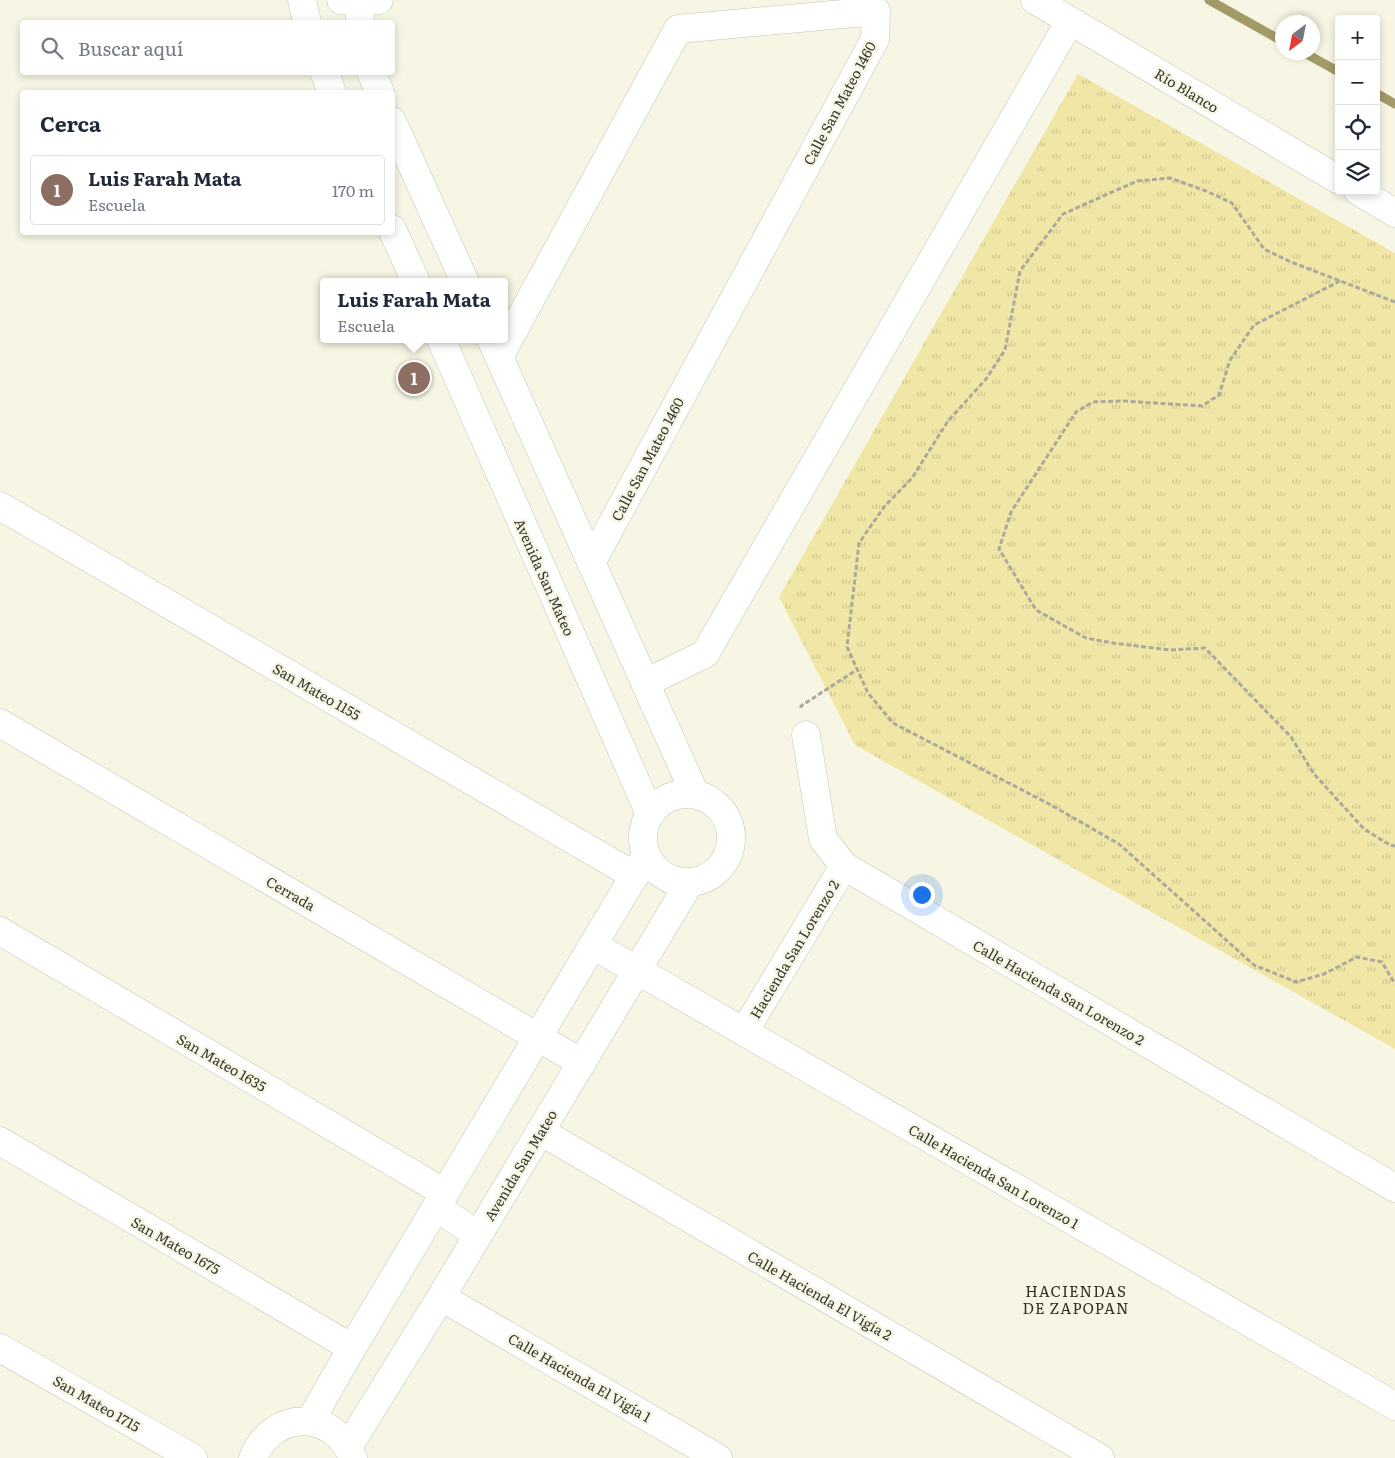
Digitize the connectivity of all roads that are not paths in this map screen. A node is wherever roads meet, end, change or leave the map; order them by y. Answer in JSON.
{"nodes":[{"id":1,"x":302,"y":0,"type":"edge"},
{"id":2,"x":1035,"y":0,"type":"edge"},
{"id":3,"x":307,"y":20,"type":"edge"},
{"id":4,"x":1070,"y":21,"type":"junction"},
{"id":5,"x":325,"y":75,"type":"edge"},
{"id":6,"x":372,"y":75,"type":"edge"},
{"id":7,"x":331,"y":90,"type":"edge"},
{"id":8,"x":379,"y":90,"type":"edge"},
{"id":9,"x":395,"y":128,"type":"edge"},
{"id":10,"x":1335,"y":178,"type":"edge"},
{"id":11,"x":1365,"y":195,"type":"edge"},
{"id":12,"x":1395,"y":213,"type":"edge"},
{"id":13,"x":395,"y":235,"type":"edge"},
{"id":14,"x":414,"y":278,"type":"edge"},
{"id":15,"x":463,"y":278,"type":"edge"},
{"id":16,"x":508,"y":325,"type":"edge"},
{"id":17,"x":443,"y":343,"type":"edge"},
{"id":18,"x":495,"y":348,"type":"edge"},
{"id":19,"x":0,"y":506,"type":"edge"},
{"id":20,"x":591,"y":563,"type":"junction"},
{"id":21,"x":645,"y":682,"type":"junction"},
{"id":22,"x":0,"y":723,"type":"edge"},
{"id":23,"x":806,"y":735,"type":"road end"},
{"id":24,"x":695,"y":794,"type":"junction"},
{"id":25,"x":650,"y":814,"type":"junction"},
{"id":26,"x":641,"y":866,"type":"junction"},
{"id":27,"x":844,"y":866,"type":"junction"},
{"id":28,"x":690,"y":882,"type":"junction"},
{"id":29,"x":0,"y":931,"type":"edge"},
{"id":30,"x":593,"y":945,"type":"junction"},
{"id":31,"x":637,"y":970,"type":"junction"},
{"id":32,"x":744,"y":1032,"type":"junction"},
{"id":33,"x":538,"y":1037,"type":"junction"},
{"id":34,"x":582,"y":1062,"type":"junction"},
{"id":35,"x":540,"y":1132,"type":"junction"},
{"id":36,"x":0,"y":1141,"type":"edge"},
{"id":37,"x":1395,"y":1188,"type":"edge"},
{"id":38,"x":441,"y":1200,"type":"junction"},
{"id":39,"x":478,"y":1235,"type":"junction"},
{"id":40,"x":441,"y":1297,"type":"junction"},
{"id":41,"x":0,"y":1348,"type":"edge"},
{"id":42,"x":352,"y":1348,"type":"junction"},
{"id":43,"x":1395,"y":1406,"type":"edge"},
{"id":44,"x":310,"y":1421,"type":"junction"},
{"id":45,"x":350,"y":1452,"type":"edge"},
{"id":46,"x":193,"y":1458,"type":"edge"},
{"id":47,"x":253,"y":1458,"type":"edge"},
{"id":48,"x":718,"y":1458,"type":"edge"},
{"id":49,"x":1100,"y":1458,"type":"edge"}],
"edges":[{"from":1,"to":3,"type":"street"},
{"from":2,"to":4,"type":"street","name":"Río Blanco"},
{"from":4,"to":10,"type":"street","name":"Río Blanco"},
{"from":4,"to":21,"type":"street"},
{"from":5,"to":7,"type":"street"},
{"from":6,"to":8,"type":"street"},
{"from":9,"to":15,"type":"street"},
{"from":11,"to":12,"type":"street"},
{"from":13,"to":14,"type":"street"},
{"from":16,"to":20,"type":"street","name":"Calle San Mateo 1460"},
{"from":17,"to":25,"type":"street","name":"Avenida San Mateo"},
{"from":18,"to":20,"type":"street"},
{"from":19,"to":26,"type":"street","name":"San Mateo 1155"},
{"from":20,"to":21,"type":"street"},
{"from":21,"to":24,"type":"street"},
{"from":22,"to":33,"type":"street","name":"Cerrada"},
{"from":23,"to":27,"type":"street","name":"Calle Hacienda San Lorenzo 2"},
{"from":24,"to":25,"type":"street"},
{"from":24,"to":28,"type":"street"},
{"from":25,"to":26,"type":"street"},
{"from":26,"to":28,"type":"street"},
{"from":26,"to":30,"type":"street"},
{"from":27,"to":32,"type":"street","name":"Hacienda San Lorenzo 2"},
{"from":27,"to":37,"type":"street","name":"Calle Hacienda San Lorenzo 2"},
{"from":28,"to":31,"type":"street","name":"Avenida San Mateo"},
{"from":29,"to":38,"type":"street","name":"San Mateo 1635"},
{"from":30,"to":31,"type":"street","name":"Calle Hacienda San Lorenzo 1"},
{"from":30,"to":33,"type":"street"},
{"from":31,"to":32,"type":"street","name":"Calle Hacienda San Lorenzo 1"},
{"from":31,"to":34,"type":"street","name":"Avenida San Mateo"},
{"from":32,"to":43,"type":"street","name":"Calle Hacienda San Lorenzo 1"},
{"from":33,"to":34,"type":"street","name":"Cerrada"},
{"from":33,"to":38,"type":"street"},
{"from":34,"to":35,"type":"street","name":"Avenida San Mateo"},
{"from":35,"to":39,"type":"street","name":"Avenida San Mateo"},
{"from":35,"to":49,"type":"street","name":"Calle Hacienda El Vigía 2"},
{"from":36,"to":42,"type":"street","name":"San Mateo 1675"},
{"from":38,"to":39,"type":"street","name":"San Mateo 1635"},
{"from":38,"to":42,"type":"street"},
{"from":39,"to":40,"type":"street","name":"Avenida San Mateo"},
{"from":40,"to":45,"type":"street","name":"Avenida San Mateo"},
{"from":40,"to":48,"type":"street","name":"Calle Hacienda El Vigía 1"},
{"from":41,"to":46,"type":"street","name":"San Mateo 1715"},
{"from":42,"to":44,"type":"street"},
{"from":44,"to":45,"type":"street","name":"Avenida San Mateo"},
{"from":44,"to":47,"type":"street"}]}
